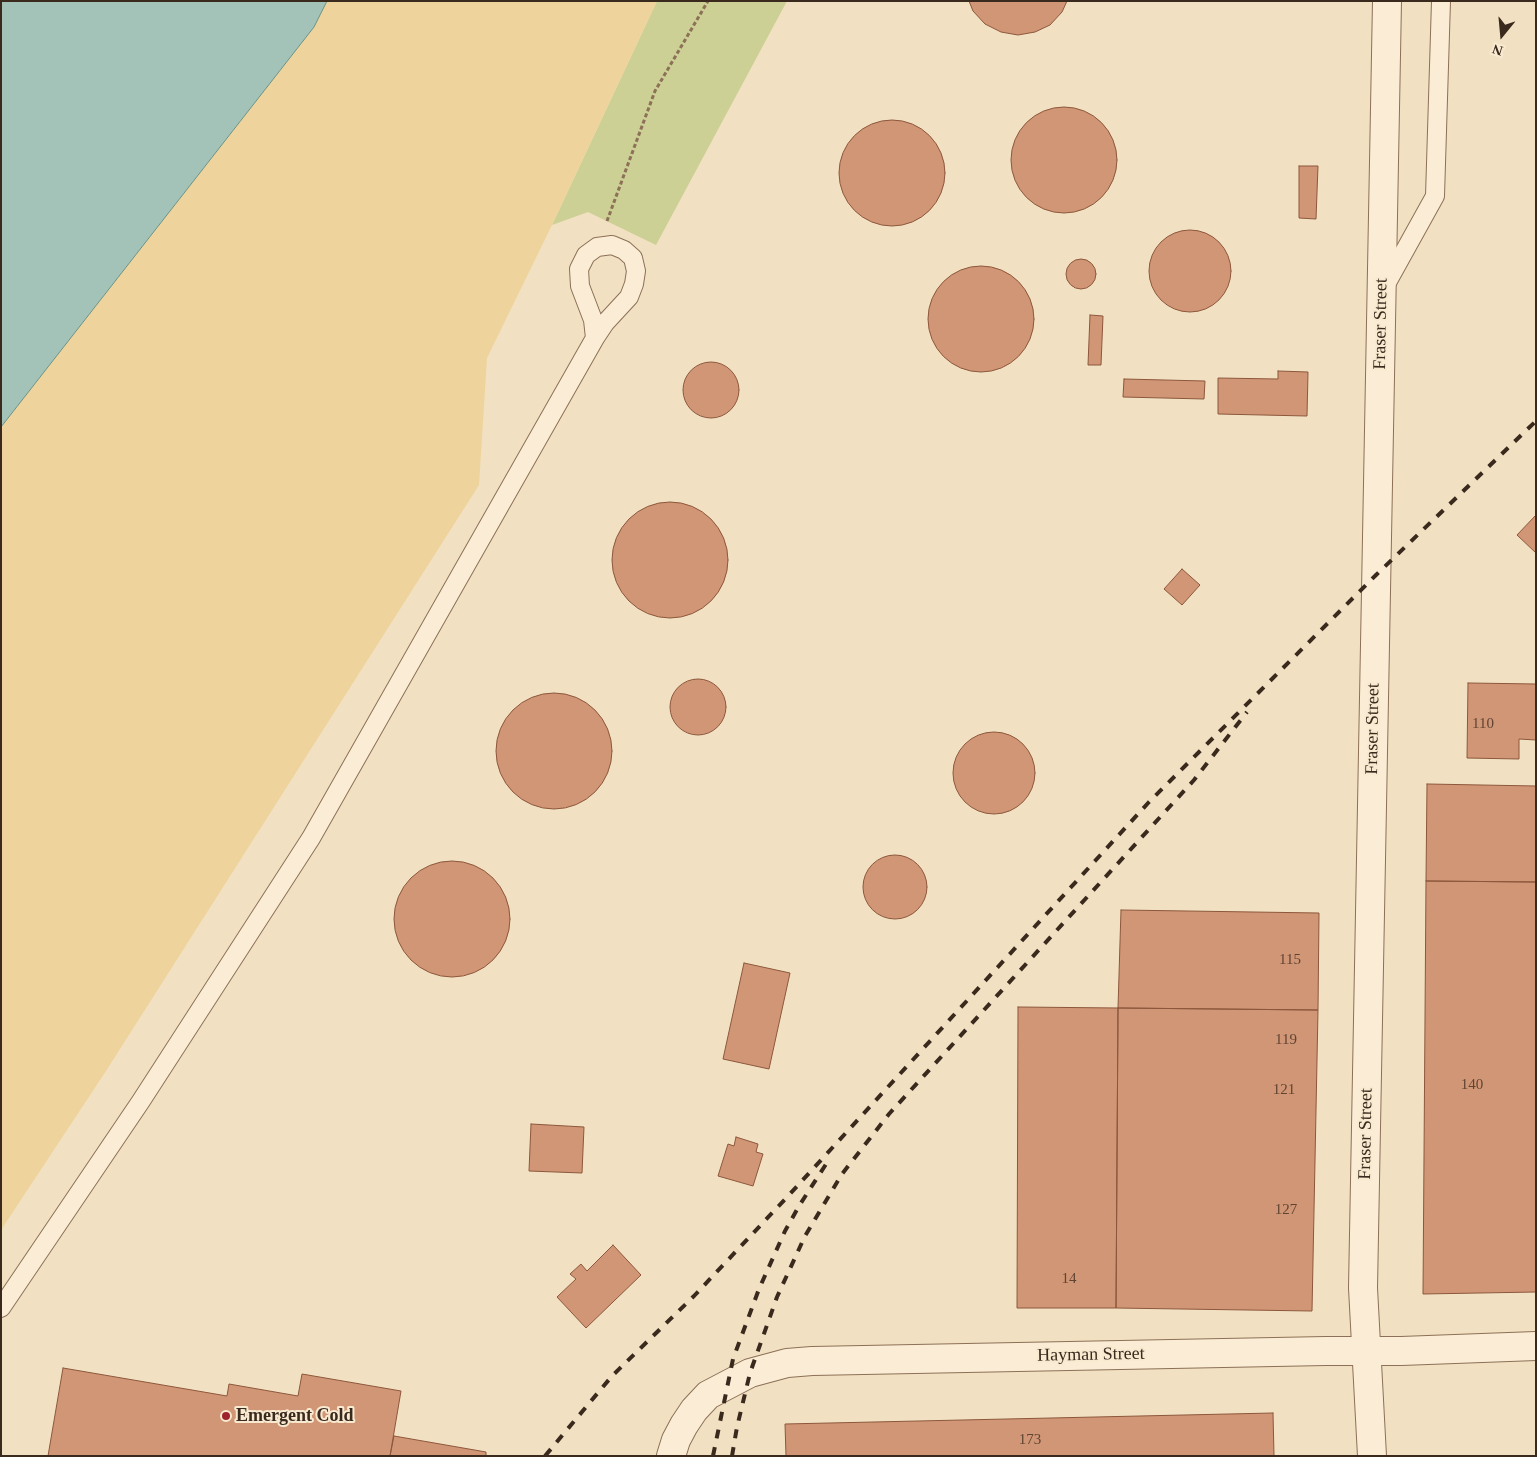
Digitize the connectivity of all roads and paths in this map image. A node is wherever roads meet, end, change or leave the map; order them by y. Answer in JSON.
{"nodes":[{"id":1,"x":708,"y":1,"type":"edge"},
{"id":2,"x":1386,"y":1,"type":"edge"},
{"id":3,"x":1440,"y":1,"type":"edge"},
{"id":4,"x":597,"y":247,"type":"junction"},
{"id":5,"x":1381,"y":293,"type":"junction"},
{"id":6,"x":595,"y":338,"type":"junction"},
{"id":7,"x":1,"y":1308,"type":"edge"},
{"id":8,"x":1536,"y":1346,"type":"edge"},
{"id":9,"x":1366,"y":1351,"type":"junction"},
{"id":10,"x":673,"y":1448,"type":"edge"},
{"id":11,"x":1372,"y":1456,"type":"edge"}],
"edges":[{"from":1,"to":4,"type":"path"},
{"from":2,"to":5,"type":"street","name":"Fraser Street"},
{"from":3,"to":5,"type":"lane"},
{"from":4,"to":6,"type":"lane"},
{"from":4,"to":6,"type":"lane"},
{"from":5,"to":9,"type":"street","name":"Fraser Street"},
{"from":6,"to":7,"type":"lane"},
{"from":8,"to":9,"type":"street","name":"Hayman Street"},
{"from":9,"to":10,"type":"street","name":"Hayman Street"},
{"from":9,"to":11,"type":"street","name":"Fraser Street"}]}
